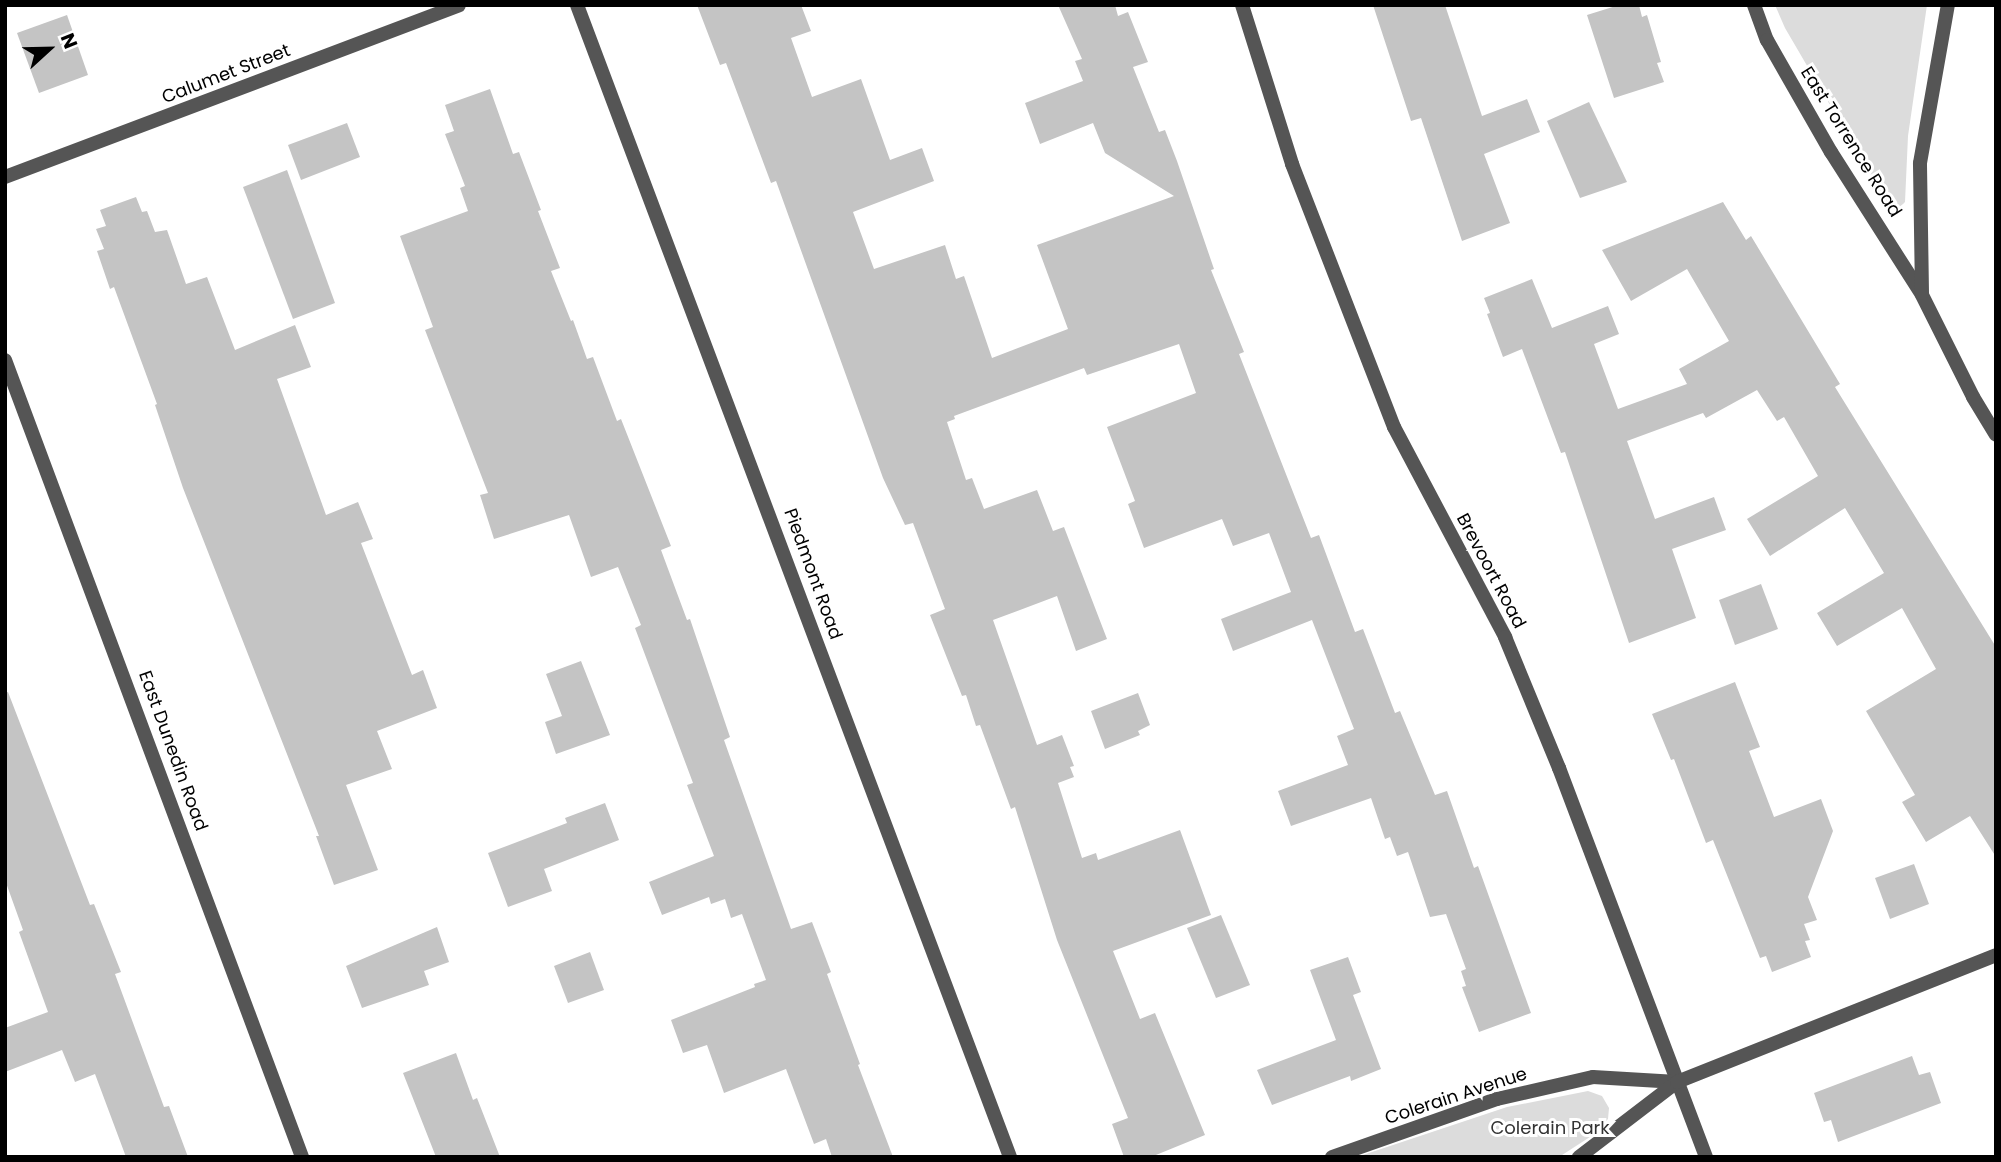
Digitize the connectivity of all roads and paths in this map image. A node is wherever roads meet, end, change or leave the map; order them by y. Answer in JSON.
{"nodes":[{"id":1,"x":459,"y":5,"type":"edge"},
{"id":2,"x":577,"y":5,"type":"edge"},
{"id":3,"x":1242,"y":5,"type":"edge"},
{"id":4,"x":1754,"y":5,"type":"edge"},
{"id":5,"x":1948,"y":5,"type":"edge"},
{"id":6,"x":5,"y":177,"type":"edge"},
{"id":7,"x":1922,"y":295,"type":"junction"},
{"id":8,"x":5,"y":360,"type":"edge"},
{"id":9,"x":1996,"y":435,"type":"edge"},
{"id":10,"x":1996,"y":955,"type":"edge"},
{"id":11,"x":1677,"y":1082,"type":"junction"},
{"id":12,"x":302,"y":1157,"type":"edge"},
{"id":13,"x":1010,"y":1157,"type":"edge"},
{"id":14,"x":1332,"y":1157,"type":"edge"},
{"id":15,"x":1579,"y":1157,"type":"edge"},
{"id":16,"x":1706,"y":1157,"type":"edge"}],
"edges":[{"from":1,"to":6,"type":"street","name":"Calumet Street"},
{"from":2,"to":13,"type":"street","name":"Piedmont Road"},
{"from":3,"to":11,"type":"street","name":"Brevoort Road"},
{"from":4,"to":7,"type":"street","name":"East Torrence Road"},
{"from":5,"to":7,"type":"street","name":"East Torrence Road"},
{"from":7,"to":9,"type":"street","name":"East Torrence Road"},
{"from":8,"to":12,"type":"street","name":"East Dunedin Road"},
{"from":10,"to":11,"type":"street","name":"Colerain Avenue"},
{"from":11,"to":14,"type":"street","name":"Colerain Avenue"},
{"from":11,"to":15,"type":"street","name":"Colerain Avenue"},
{"from":11,"to":16,"type":"street","name":"Brevoort Road"}]}
